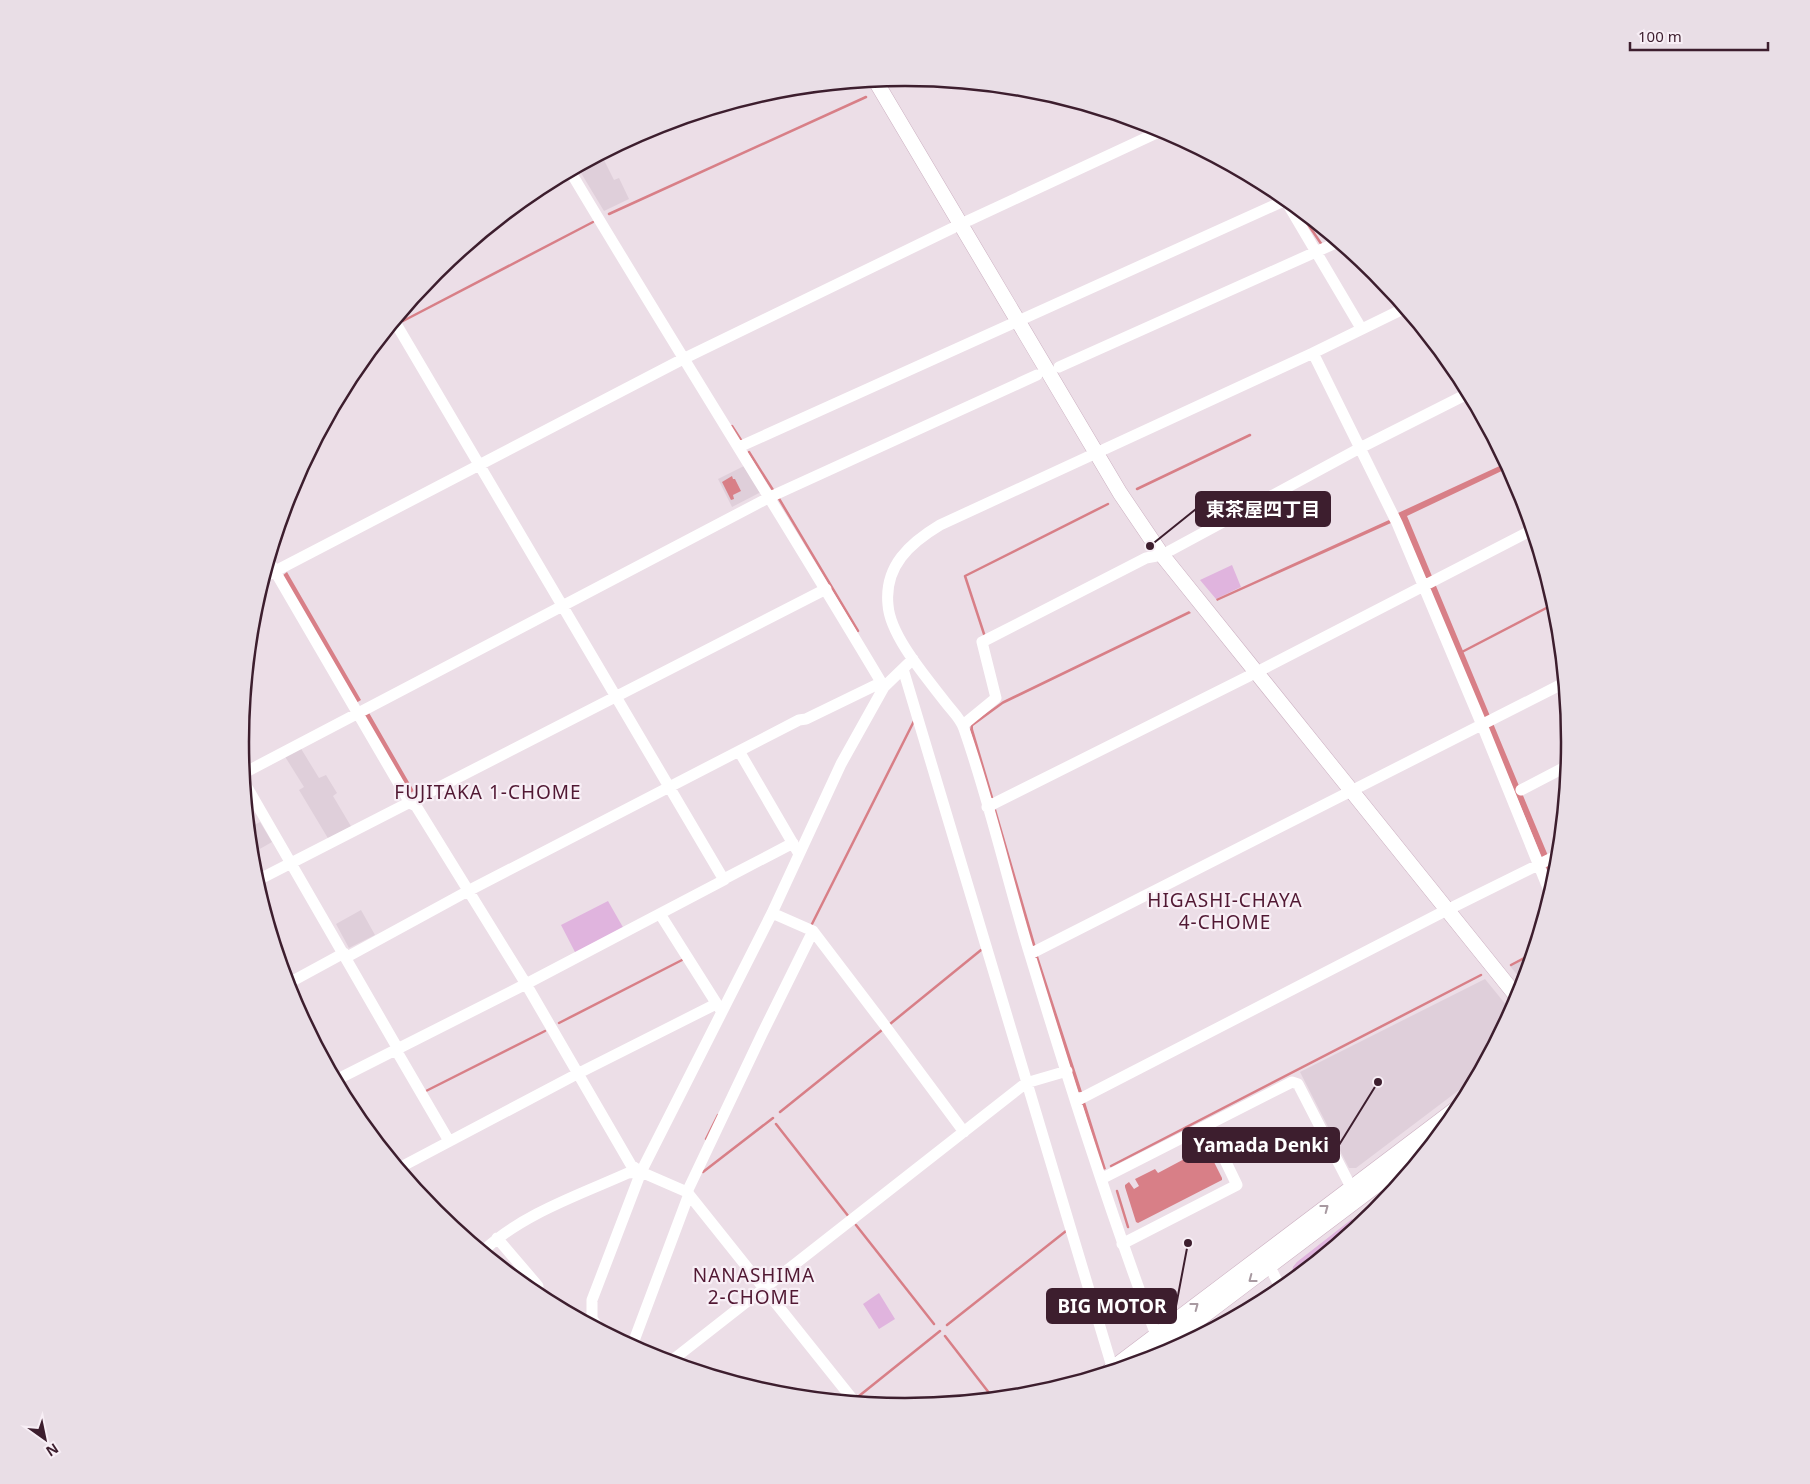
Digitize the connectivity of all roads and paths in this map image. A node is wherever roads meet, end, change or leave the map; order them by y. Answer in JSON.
{"nodes":[{"id":1,"x":879,"y":87,"type":"edge"},
{"id":2,"x":1153,"y":135,"type":"edge"},
{"id":3,"x":573,"y":176,"type":"edge"},
{"id":4,"x":1277,"y":203,"type":"edge"},
{"id":5,"x":1294,"y":215,"type":"edge"},
{"id":6,"x":961,"y":224,"type":"junction"},
{"id":7,"x":1332,"y":245,"type":"edge"},
{"id":8,"x":1316,"y":252,"type":"junction"},
{"id":9,"x":1399,"y":311,"type":"edge"},
{"id":10,"x":1018,"y":322,"type":"junction"},
{"id":11,"x":397,"y":328,"type":"edge"},
{"id":12,"x":1361,"y":328,"type":"junction"},
{"id":13,"x":1313,"y":353,"type":"junction"},
{"id":14,"x":683,"y":359,"type":"junction"},
{"id":15,"x":1059,"y":367,"type":"dead end"},
{"id":16,"x":1037,"y":375,"type":"dead end"},
{"id":17,"x":1462,"y":397,"type":"edge"},
{"id":18,"x":739,"y":447,"type":"junction"},
{"id":19,"x":1360,"y":448,"type":"junction"},
{"id":20,"x":1096,"y":452,"type":"junction"},
{"id":21,"x":480,"y":465,"type":"junction"},
{"id":22,"x":770,"y":496,"type":"junction"},
{"id":23,"x":1527,"y":533,"type":"edge"},
{"id":24,"x":1162,"y":555,"type":"junction"},
{"id":25,"x":274,"y":566,"type":"edge"},
{"id":26,"x":273,"y":569,"type":"edge"},
{"id":27,"x":1428,"y":583,"type":"junction"},
{"id":28,"x":826,"y":589,"type":"junction"},
{"id":29,"x":562,"y":606,"type":"junction"},
{"id":30,"x":913,"y":659,"type":"junction"},
{"id":31,"x":903,"y":669,"type":"junction"},
{"id":32,"x":1257,"y":672,"type":"junction"},
{"id":33,"x":1558,"y":686,"type":"edge"},
{"id":34,"x":884,"y":687,"type":"junction"},
{"id":35,"x":616,"y":697,"type":"junction"},
{"id":36,"x":357,"y":714,"type":"junction"},
{"id":37,"x":1486,"y":722,"type":"junction"},
{"id":38,"x":963,"y":725,"type":"junction"},
{"id":39,"x":739,"y":751,"type":"junction"},
{"id":40,"x":250,"y":770,"type":"edge"},
{"id":41,"x":1560,"y":770,"type":"edge"},
{"id":42,"x":669,"y":787,"type":"junction"},
{"id":43,"x":1521,"y":790,"type":"dead end"},
{"id":44,"x":1352,"y":792,"type":"junction"},
{"id":45,"x":252,"y":795,"type":"edge"},
{"id":46,"x":410,"y":803,"type":"junction"},
{"id":47,"x":988,"y":807,"type":"junction"},
{"id":48,"x":793,"y":843,"type":"junction"},
{"id":49,"x":799,"y":854,"type":"junction"},
{"id":50,"x":1548,"y":860,"type":"edge"},
{"id":51,"x":292,"y":863,"type":"junction"},
{"id":52,"x":264,"y":877,"type":"edge"},
{"id":53,"x":724,"y":879,"type":"junction"},
{"id":54,"x":468,"y":890,"type":"junction"},
{"id":55,"x":1448,"y":910,"type":"junction"},
{"id":56,"x":772,"y":913,"type":"junction"},
{"id":57,"x":660,"y":914,"type":"junction"},
{"id":58,"x":813,"y":931,"type":"junction"},
{"id":59,"x":1030,"y":954,"type":"junction"},
{"id":60,"x":346,"y":955,"type":"junction"},
{"id":61,"x":294,"y":980,"type":"edge"},
{"id":62,"x":526,"y":984,"type":"junction"},
{"id":63,"x":1512,"y":990,"type":"edge"},
{"id":64,"x":720,"y":1008,"type":"junction"},
{"id":65,"x":397,"y":1049,"type":"junction"},
{"id":66,"x":1067,"y":1071,"type":"junction"},
{"id":67,"x":577,"y":1074,"type":"junction"},
{"id":68,"x":342,"y":1077,"type":"edge"},
{"id":69,"x":1026,"y":1083,"type":"junction"},
{"id":70,"x":1076,"y":1101,"type":"junction"},
{"id":71,"x":1438,"y":1123,"type":"edge"},
{"id":72,"x":1208,"y":1125,"type":"junction"},
{"id":73,"x":964,"y":1132,"type":"junction"},
{"id":74,"x":449,"y":1141,"type":"junction"},
{"id":75,"x":1409,"y":1161,"type":"edge"},
{"id":76,"x":405,"y":1165,"type":"edge"},
{"id":77,"x":641,"y":1172,"type":"junction"},
{"id":78,"x":1101,"y":1179,"type":"junction"},
{"id":79,"x":1352,"y":1189,"type":"junction"},
{"id":80,"x":688,"y":1193,"type":"junction"},
{"id":81,"x":497,"y":1238,"type":"junction"},
{"id":82,"x":1122,"y":1244,"type":"junction"},
{"id":83,"x":487,"y":1247,"type":"edge"},
{"id":84,"x":1269,"y":1266,"type":"junction"},
{"id":85,"x":1277,"y":1281,"type":"edge"},
{"id":86,"x":535,"y":1283,"type":"edge"},
{"id":87,"x":764,"y":1289,"type":"junction"},
{"id":88,"x":592,"y":1312,"type":"junction"},
{"id":89,"x":586,"y":1315,"type":"edge"},
{"id":90,"x":592,"y":1318,"type":"edge"},
{"id":91,"x":635,"y":1339,"type":"edge"},
{"id":92,"x":1160,"y":1346,"type":"edge"},
{"id":93,"x":677,"y":1357,"type":"edge"},
{"id":94,"x":1109,"y":1365,"type":"edge"},
{"id":95,"x":846,"y":1394,"type":"edge"}],
"edges":[{"from":1,"to":6,"type":"street"},
{"from":2,"to":6,"type":"street"},
{"from":3,"to":14,"type":"street"},
{"from":4,"to":10,"type":"street"},
{"from":5,"to":8,"type":"street"},
{"from":6,"to":10,"type":"street"},
{"from":6,"to":14,"type":"street"},
{"from":7,"to":8,"type":"street"},
{"from":8,"to":12,"type":"street"},
{"from":8,"to":15,"type":"street"},
{"from":9,"to":12,"type":"street"},
{"from":10,"to":18,"type":"street"},
{"from":10,"to":20,"type":"street"},
{"from":11,"to":21,"type":"street"},
{"from":12,"to":13,"type":"street"},
{"from":13,"to":19,"type":"street"},
{"from":13,"to":20,"type":"street"},
{"from":14,"to":18,"type":"street"},
{"from":14,"to":21,"type":"street"},
{"from":16,"to":22,"type":"street"},
{"from":17,"to":19,"type":"street"},
{"from":18,"to":22,"type":"street"},
{"from":19,"to":24,"type":"street"},
{"from":19,"to":27,"type":"street"},
{"from":20,"to":24,"type":"street"},
{"from":20,"to":30,"type":"street"},
{"from":21,"to":25,"type":"street"},
{"from":21,"to":29,"type":"street"},
{"from":22,"to":28,"type":"street"},
{"from":22,"to":29,"type":"street"},
{"from":23,"to":27,"type":"street"},
{"from":24,"to":32,"type":"street"},
{"from":24,"to":38,"type":"street"},
{"from":26,"to":36,"type":"street"},
{"from":27,"to":32,"type":"street"},
{"from":27,"to":37,"type":"street"},
{"from":28,"to":34,"type":"street"},
{"from":28,"to":35,"type":"street"},
{"from":29,"to":35,"type":"street"},
{"from":29,"to":36,"type":"street"},
{"from":30,"to":31,"type":"street"},
{"from":30,"to":38,"type":"street"},
{"from":31,"to":34,"type":"street"},
{"from":31,"to":69,"type":"street"},
{"from":32,"to":44,"type":"street"},
{"from":32,"to":47,"type":"street"},
{"from":33,"to":37,"type":"street"},
{"from":34,"to":39,"type":"street"},
{"from":34,"to":49,"type":"street"},
{"from":35,"to":42,"type":"street"},
{"from":35,"to":46,"type":"street"},
{"from":36,"to":40,"type":"street"},
{"from":36,"to":46,"type":"street"},
{"from":37,"to":44,"type":"street"},
{"from":37,"to":50,"type":"street"},
{"from":38,"to":47,"type":"street"},
{"from":39,"to":42,"type":"street"},
{"from":39,"to":48,"type":"street"},
{"from":41,"to":43,"type":"street"},
{"from":42,"to":53,"type":"street"},
{"from":42,"to":54,"type":"street"},
{"from":44,"to":55,"type":"street"},
{"from":44,"to":59,"type":"street"},
{"from":45,"to":51,"type":"street"},
{"from":46,"to":51,"type":"street"},
{"from":46,"to":54,"type":"street"},
{"from":47,"to":59,"type":"street"},
{"from":48,"to":49,"type":"street"},
{"from":48,"to":53,"type":"street"},
{"from":49,"to":56,"type":"street"},
{"from":50,"to":55,"type":"street"},
{"from":51,"to":52,"type":"street"},
{"from":51,"to":60,"type":"street"},
{"from":53,"to":57,"type":"street"},
{"from":54,"to":60,"type":"street"},
{"from":54,"to":62,"type":"street"},
{"from":55,"to":63,"type":"street"},
{"from":55,"to":70,"type":"street"},
{"from":56,"to":58,"type":"street"},
{"from":56,"to":64,"type":"street"},
{"from":57,"to":62,"type":"street"},
{"from":57,"to":64,"type":"street"},
{"from":58,"to":73,"type":"street"},
{"from":58,"to":80,"type":"street"},
{"from":59,"to":66,"type":"street"},
{"from":60,"to":61,"type":"street"},
{"from":60,"to":65,"type":"street"},
{"from":62,"to":65,"type":"street"},
{"from":62,"to":67,"type":"street"},
{"from":64,"to":67,"type":"street"},
{"from":64,"to":77,"type":"street"},
{"from":65,"to":68,"type":"street"},
{"from":65,"to":74,"type":"street"},
{"from":66,"to":69,"type":"street"},
{"from":66,"to":70,"type":"street"},
{"from":67,"to":74,"type":"street"},
{"from":67,"to":77,"type":"street"},
{"from":69,"to":73,"type":"street"},
{"from":69,"to":94,"type":"street"},
{"from":70,"to":78,"type":"street"},
{"from":71,"to":79,"type":"street"},
{"from":72,"to":78,"type":"street"},
{"from":72,"to":79,"type":"street"},
{"from":72,"to":82,"type":"street"},
{"from":73,"to":87,"type":"street"},
{"from":74,"to":76,"type":"street"},
{"from":75,"to":84,"type":"street"},
{"from":77,"to":80,"type":"street"},
{"from":77,"to":81,"type":"street"},
{"from":77,"to":88,"type":"street"},
{"from":78,"to":82,"type":"street"},
{"from":92,"to":79,"type":"street","one_way":true},
{"from":80,"to":87,"type":"street"},
{"from":80,"to":91,"type":"street"},
{"from":81,"to":83,"type":"street"},
{"from":81,"to":86,"type":"street"},
{"from":82,"to":92,"type":"street"},
{"from":84,"to":85,"type":"street"},
{"from":84,"to":92,"type":"street","one_way":true},
{"from":87,"to":93,"type":"street"},
{"from":87,"to":95,"type":"street"},
{"from":88,"to":89,"type":"street"},
{"from":88,"to":90,"type":"street"}]}
